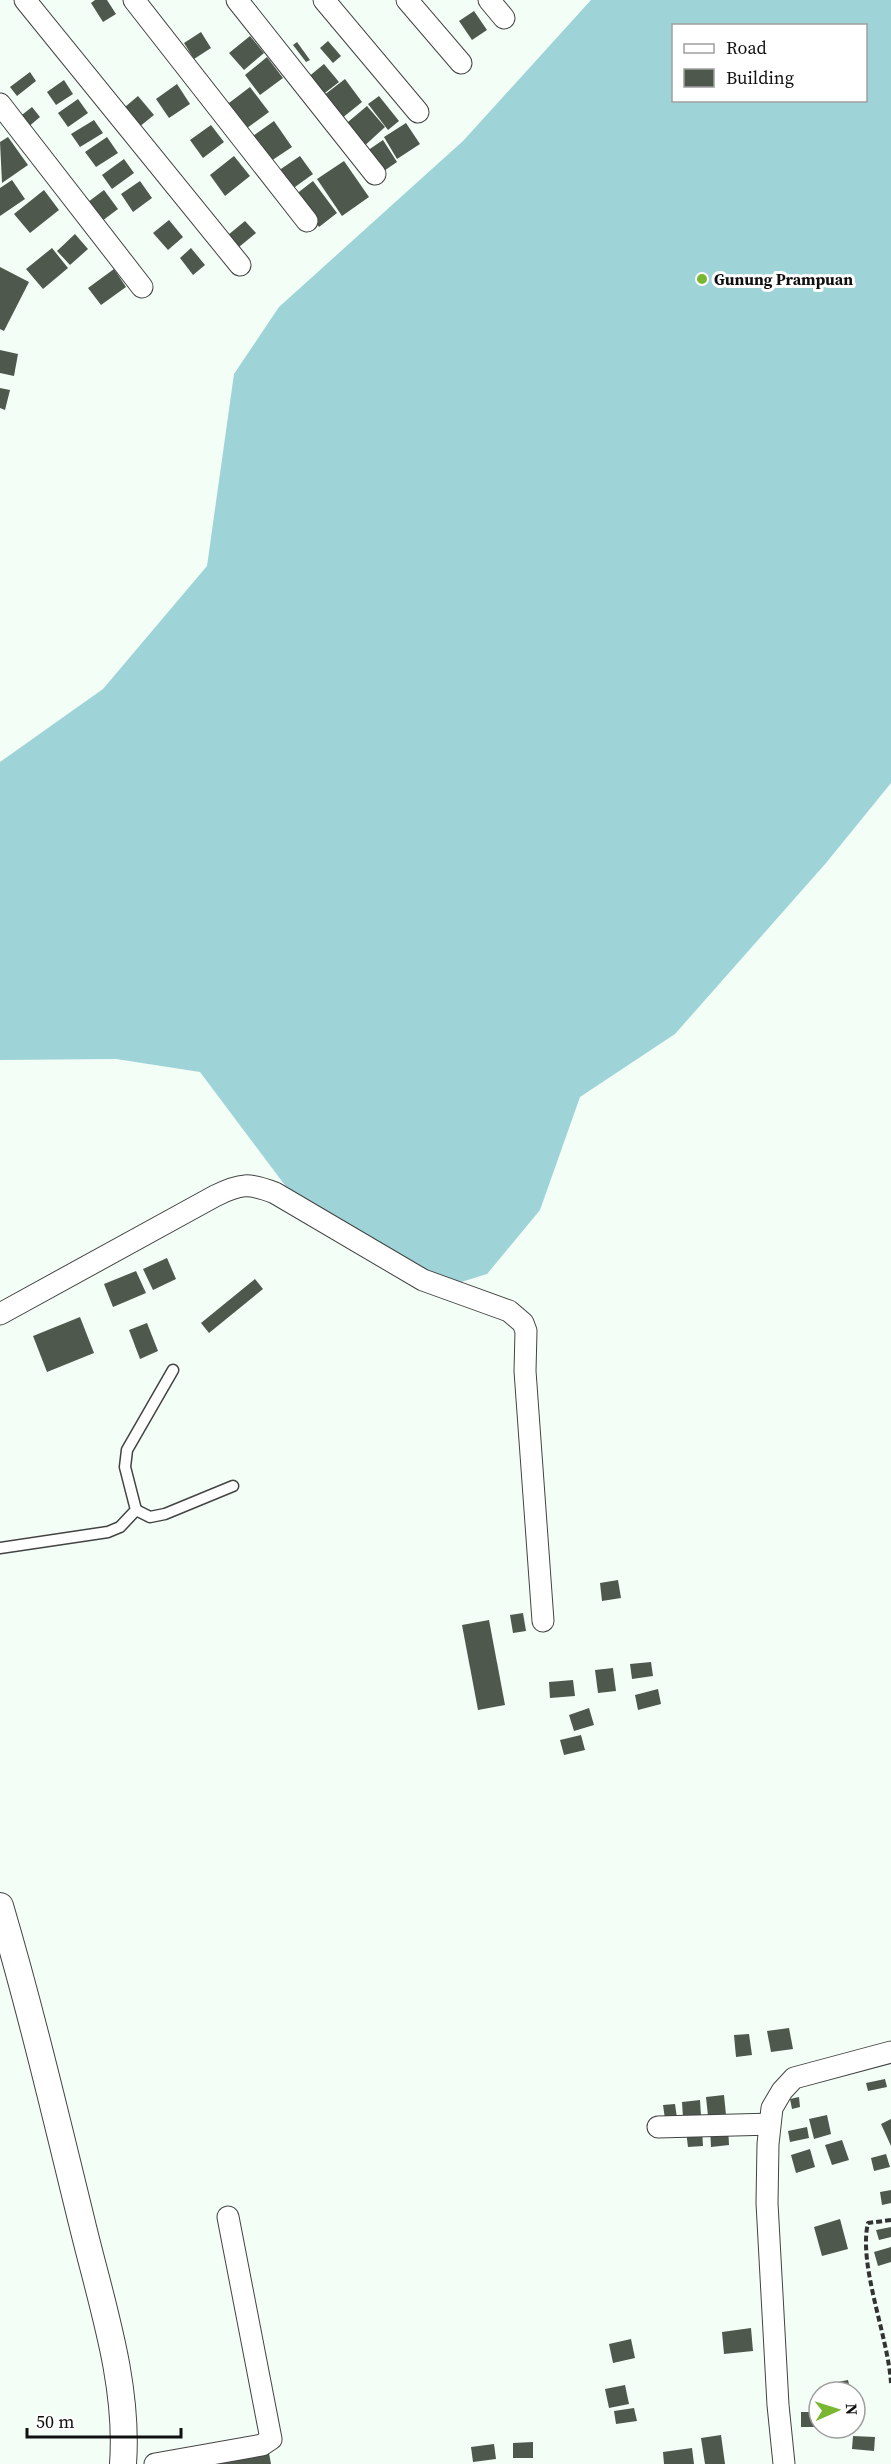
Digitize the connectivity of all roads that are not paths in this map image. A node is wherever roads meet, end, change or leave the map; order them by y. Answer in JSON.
{"nodes":[{"id":1,"x":25,"y":0,"type":"edge"},
{"id":2,"x":134,"y":0,"type":"edge"},
{"id":3,"x":237,"y":0,"type":"edge"},
{"id":4,"x":324,"y":0,"type":"edge"},
{"id":5,"x":407,"y":0,"type":"edge"},
{"id":6,"x":489,"y":0,"type":"edge"},
{"id":7,"x":504,"y":18,"type":"dead end"},
{"id":8,"x":461,"y":63,"type":"dead end"},
{"id":9,"x":0,"y":104,"type":"edge"},
{"id":10,"x":418,"y":111,"type":"dead end"},
{"id":11,"x":375,"y":174,"type":"dead end"},
{"id":12,"x":307,"y":221,"type":"dead end"},
{"id":13,"x":240,"y":265,"type":"dead end"},
{"id":14,"x":142,"y":287,"type":"dead end"},
{"id":15,"x":0,"y":1314,"type":"edge"},
{"id":16,"x":173,"y":1370,"type":"dead end"},
{"id":17,"x":233,"y":1486,"type":"dead end"},
{"id":18,"x":136,"y":1510,"type":"junction"},
{"id":19,"x":0,"y":1548,"type":"edge"},
{"id":20,"x":543,"y":1621,"type":"dead end"},
{"id":21,"x":0,"y":1906,"type":"edge"},
{"id":22,"x":6,"y":1948,"type":"edge"},
{"id":23,"x":891,"y":2052,"type":"edge"},
{"id":24,"x":769,"y":2124,"type":"junction"},
{"id":25,"x":658,"y":2127,"type":"dead end"},
{"id":26,"x":228,"y":2217,"type":"dead end"},
{"id":27,"x":124,"y":2464,"type":"edge"},
{"id":28,"x":155,"y":2464,"type":"edge"},
{"id":29,"x":784,"y":2464,"type":"edge"}],
"edges":[{"from":1,"to":13,"type":"street"},
{"from":2,"to":12,"type":"street"},
{"from":3,"to":11,"type":"street"},
{"from":4,"to":10,"type":"street"},
{"from":5,"to":8,"type":"street"},
{"from":6,"to":7,"type":"street"},
{"from":9,"to":14,"type":"street"},
{"from":15,"to":20,"type":"street"},
{"from":16,"to":18,"type":"lane"},
{"from":17,"to":18,"type":"lane"},
{"from":18,"to":19,"type":"lane"},
{"from":21,"to":22,"type":"street"},
{"from":22,"to":27,"type":"street"},
{"from":23,"to":24,"type":"street"},
{"from":24,"to":25,"type":"street"},
{"from":24,"to":29,"type":"street"},
{"from":26,"to":28,"type":"street"}]}
